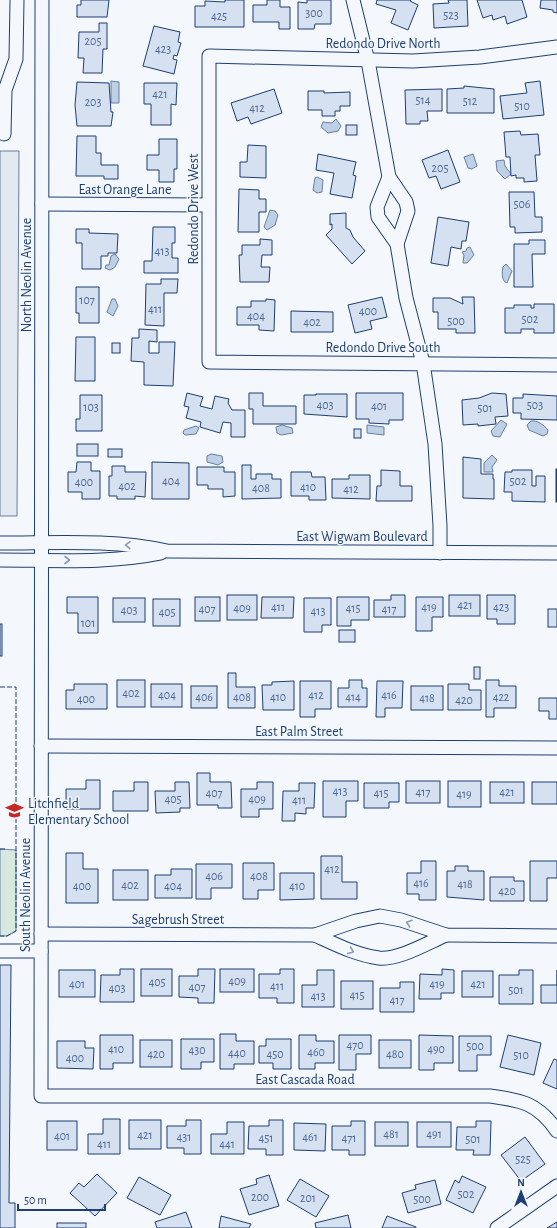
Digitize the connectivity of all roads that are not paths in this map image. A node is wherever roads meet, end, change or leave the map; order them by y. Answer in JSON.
{"nodes":[{"id":1,"x":17,"y":0,"type":"edge"},
{"id":2,"x":42,"y":0,"type":"edge"},
{"id":3,"x":353,"y":0,"type":"edge"},
{"id":4,"x":557,"y":47,"type":"edge"},
{"id":5,"x":209,"y":56,"type":"joint"},
{"id":6,"x":368,"y":61,"type":"junction"},
{"id":7,"x":4,"y":134,"type":"dead end"},
{"id":8,"x":389,"y":177,"type":"junction"},
{"id":9,"x":42,"y":204,"type":"junction"},
{"id":10,"x":208,"y":205,"type":"junction"},
{"id":11,"x":397,"y":244,"type":"junction"},
{"id":12,"x":208,"y":362,"type":"joint"},
{"id":13,"x":423,"y":363,"type":"junction"},
{"id":14,"x":557,"y":365,"type":"edge"},
{"id":15,"x":0,"y":543,"type":"edge"},
{"id":16,"x":42,"y":551,"type":"junction"},
{"id":17,"x":440,"y":553,"type":"junction"},
{"id":18,"x":557,"y":553,"type":"edge"},
{"id":19,"x":0,"y":560,"type":"edge"},
{"id":20,"x":42,"y":746,"type":"junction"},
{"id":21,"x":557,"y":748,"type":"edge"},
{"id":22,"x":42,"y":934,"type":"junction"},
{"id":23,"x":315,"y":935,"type":"junction"},
{"id":24,"x":446,"y":935,"type":"junction"},
{"id":25,"x":557,"y":936,"type":"edge"},
{"id":26,"x":0,"y":950,"type":"edge"},
{"id":27,"x":42,"y":951,"type":"junction"},
{"id":28,"x":41,"y":1096,"type":"joint"},
{"id":29,"x":557,"y":1131,"type":"edge"},
{"id":30,"x":557,"y":1186,"type":"edge"},
{"id":31,"x":497,"y":1228,"type":"edge"}],
"edges":[{"from":1,"to":7,"type":"street"},
{"from":2,"to":9,"type":"street","name":"North Neolin Avenue"},
{"from":3,"to":6,"type":"street"},
{"from":4,"to":6,"type":"street","name":"Redondo Drive North"},
{"from":5,"to":6,"type":"street","name":"Redondo Drive North"},
{"from":5,"to":10,"type":"street","name":"Redondo Drive West"},
{"from":6,"to":8,"type":"street"},
{"from":8,"to":11,"type":"street"},
{"from":8,"to":11,"type":"street"},
{"from":9,"to":10,"type":"street","name":"East Orange Lane"},
{"from":9,"to":16,"type":"street","name":"North Neolin Avenue"},
{"from":10,"to":12,"type":"street","name":"Redondo Drive West"},
{"from":11,"to":13,"type":"street"},
{"from":12,"to":13,"type":"street","name":"Redondo Drive South"},
{"from":13,"to":14,"type":"street","name":"Redondo Drive South"},
{"from":13,"to":17,"type":"street"},
{"from":15,"to":16,"type":"street","name":"East Wigwam Boulevard"},
{"from":16,"to":17,"type":"street","name":"East Wigwam Boulevard"},
{"from":16,"to":19,"type":"street","name":"East Wigwam Boulevard"},
{"from":16,"to":20,"type":"street","name":"South Neolin Avenue"},
{"from":17,"to":18,"type":"street","name":"East Wigwam Boulevard"},
{"from":20,"to":21,"type":"street","name":"East Palm Street"},
{"from":20,"to":22,"type":"street","name":"South Neolin Avenue"},
{"from":22,"to":23,"type":"street","name":"Sagebrush Street"},
{"from":22,"to":27,"type":"street","name":"South Neolin Avenue"},
{"from":24,"to":23,"type":"street","name":"Sagebrush Street","one_way":true},
{"from":23,"to":24,"type":"street","name":"Sagebrush Street","one_way":true},
{"from":24,"to":25,"type":"street","name":"Sagebrush Street"},
{"from":26,"to":27,"type":"street"},
{"from":27,"to":28,"type":"street","name":"South Neolin Avenue"},
{"from":28,"to":29,"type":"street","name":"East Cascada Road"},
{"from":30,"to":31,"type":"street"}]}
